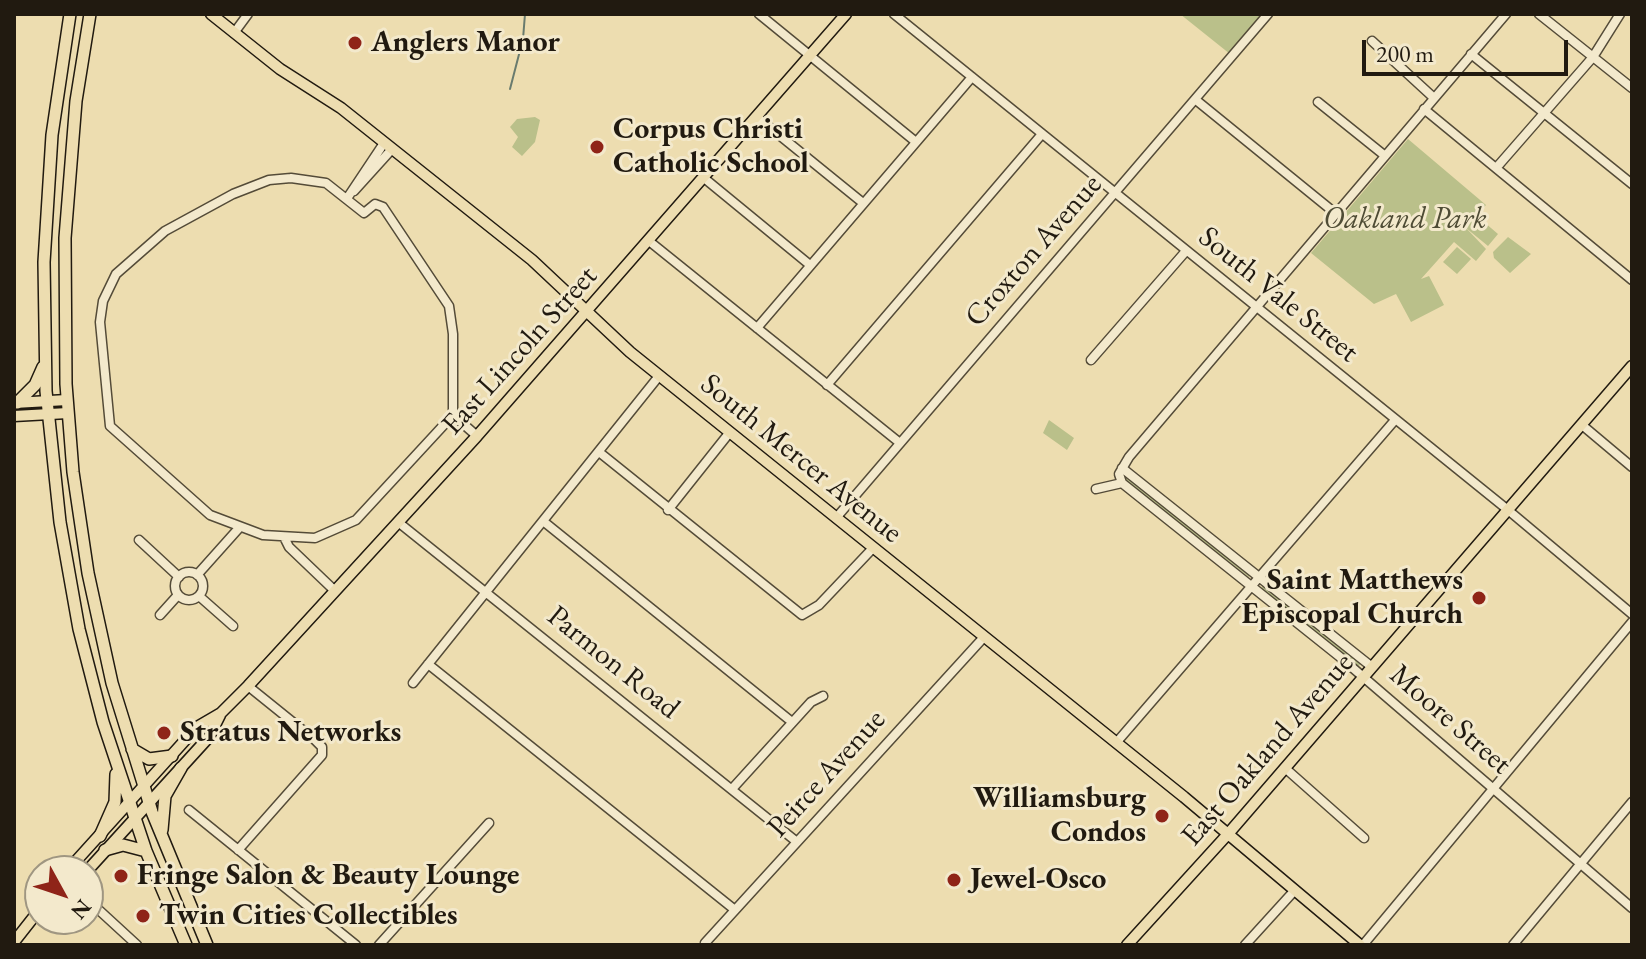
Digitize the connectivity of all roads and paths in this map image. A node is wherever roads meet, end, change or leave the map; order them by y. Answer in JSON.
{"nodes":[{"id":1,"x":70,"y":14,"type":"edge"},
{"id":2,"x":90,"y":14,"type":"edge"},
{"id":3,"x":211,"y":14,"type":"edge"},
{"id":4,"x":248,"y":14,"type":"edge"},
{"id":5,"x":759,"y":14,"type":"edge"},
{"id":6,"x":846,"y":14,"type":"edge"},
{"id":7,"x":894,"y":14,"type":"edge"},
{"id":8,"x":1268,"y":14,"type":"edge"},
{"id":9,"x":1506,"y":14,"type":"edge"},
{"id":10,"x":1539,"y":14,"type":"edge"},
{"id":11,"x":1620,"y":14,"type":"edge"},
{"id":12,"x":234,"y":33,"type":"junction"},
{"id":13,"x":1372,"y":41,"type":"dead end"},
{"id":14,"x":1471,"y":54,"type":"junction"},
{"id":15,"x":810,"y":55,"type":"junction"},
{"id":16,"x":1593,"y":57,"type":"junction"},
{"id":17,"x":972,"y":77,"type":"junction"},
{"id":18,"x":1632,"y":88,"type":"edge"},
{"id":19,"x":1434,"y":98,"type":"junction"},
{"id":20,"x":1196,"y":100,"type":"junction"},
{"id":21,"x":1318,"y":102,"type":"dead end"},
{"id":22,"x":1424,"y":109,"type":"junction"},
{"id":23,"x":1544,"y":114,"type":"junction"},
{"id":24,"x":757,"y":117,"type":"junction"},
{"id":25,"x":1042,"y":134,"type":"junction"},
{"id":26,"x":916,"y":142,"type":"junction"},
{"id":27,"x":388,"y":146,"type":"junction"},
{"id":28,"x":1384,"y":155,"type":"junction"},
{"id":29,"x":1497,"y":167,"type":"junction"},
{"id":30,"x":704,"y":178,"type":"junction"},
{"id":31,"x":1632,"y":184,"type":"edge"},
{"id":32,"x":1116,"y":193,"type":"junction"},
{"id":33,"x":348,"y":197,"type":"junction"},
{"id":34,"x":863,"y":203,"type":"junction"},
{"id":35,"x":1335,"y":213,"type":"junction"},
{"id":36,"x":649,"y":241,"type":"junction"},
{"id":37,"x":1186,"y":251,"type":"junction"},
{"id":38,"x":810,"y":265,"type":"junction"},
{"id":39,"x":1632,"y":280,"type":"edge"},
{"id":40,"x":1257,"y":309,"type":"junction"},
{"id":41,"x":587,"y":313,"type":"junction"},
{"id":42,"x":757,"y":328,"type":"junction"},
{"id":43,"x":1091,"y":360,"type":"dead end"},
{"id":44,"x":45,"y":363,"type":"junction"},
{"id":45,"x":1632,"y":366,"type":"edge"},
{"id":46,"x":659,"y":376,"type":"junction"},
{"id":47,"x":827,"y":385,"type":"junction"},
{"id":48,"x":67,"y":400,"type":"junction"},
{"id":49,"x":47,"y":401,"type":"junction"},
{"id":50,"x":15,"y":403,"type":"edge"},
{"id":51,"x":68,"y":413,"type":"junction"},
{"id":52,"x":48,"y":415,"type":"junction"},
{"id":53,"x":453,"y":415,"type":"junction"},
{"id":54,"x":14,"y":416,"type":"edge"},
{"id":55,"x":1395,"y":420,"type":"junction"},
{"id":56,"x":1582,"y":425,"type":"junction"},
{"id":57,"x":730,"y":432,"type":"junction"},
{"id":58,"x":477,"y":436,"type":"junction"},
{"id":59,"x":900,"y":443,"type":"junction"},
{"id":60,"x":599,"y":452,"type":"junction"},
{"id":61,"x":1632,"y":467,"type":"edge"},
{"id":62,"x":1122,"y":468,"type":"junction"},
{"id":63,"x":1122,"y":483,"type":"junction"},
{"id":64,"x":1096,"y":489,"type":"dead end"},
{"id":65,"x":668,"y":510,"type":"junction"},
{"id":66,"x":1508,"y":510,"type":"junction"},
{"id":67,"x":836,"y":518,"type":"junction"},
{"id":68,"x":543,"y":521,"type":"junction"},
{"id":69,"x":398,"y":522,"type":"junction"},
{"id":70,"x":239,"y":528,"type":"junction"},
{"id":71,"x":284,"y":537,"type":"junction"},
{"id":72,"x":139,"y":540,"type":"dead end"},
{"id":73,"x":873,"y":548,"type":"junction"},
{"id":74,"x":197,"y":575,"type":"junction"},
{"id":75,"x":179,"y":577,"type":"junction"},
{"id":76,"x":1259,"y":577,"type":"junction"},
{"id":77,"x":1250,"y":587,"type":"junction"},
{"id":78,"x":335,"y":591,"type":"junction"},
{"id":79,"x":487,"y":591,"type":"junction"},
{"id":80,"x":178,"y":595,"type":"junction"},
{"id":81,"x":199,"y":596,"type":"junction"},
{"id":82,"x":1632,"y":614,"type":"edge"},
{"id":83,"x":160,"y":615,"type":"dead end"},
{"id":84,"x":1632,"y":622,"type":"edge"},
{"id":85,"x":233,"y":626,"type":"dead end"},
{"id":86,"x":984,"y":637,"type":"junction"},
{"id":87,"x":428,"y":664,"type":"junction"},
{"id":88,"x":1372,"y":667,"type":"junction"},
{"id":89,"x":1363,"y":677,"type":"junction"},
{"id":90,"x":413,"y":683,"type":"dead end"},
{"id":91,"x":248,"y":686,"type":"junction"},
{"id":92,"x":823,"y":696,"type":"dead end"},
{"id":93,"x":221,"y":713,"type":"junction"},
{"id":94,"x":792,"y":722,"type":"junction"},
{"id":95,"x":1116,"y":743,"type":"junction"},
{"id":96,"x":131,"y":748,"type":"junction"},
{"id":97,"x":172,"y":756,"type":"junction"},
{"id":98,"x":116,"y":765,"type":"junction"},
{"id":99,"x":181,"y":768,"type":"junction"},
{"id":100,"x":1285,"y":768,"type":"junction"},
{"id":101,"x":144,"y":788,"type":"junction"},
{"id":102,"x":1493,"y":788,"type":"junction"},
{"id":103,"x":732,"y":789,"type":"junction"},
{"id":104,"x":149,"y":802,"type":"junction"},
{"id":105,"x":1632,"y":802,"type":"edge"},
{"id":106,"x":129,"y":803,"type":"junction"},
{"id":107,"x":189,"y":810,"type":"dead end"},
{"id":108,"x":135,"y":818,"type":"junction"},
{"id":109,"x":489,"y":823,"type":"dead end"},
{"id":110,"x":1228,"y":834,"type":"junction"},
{"id":111,"x":100,"y":836,"type":"junction"},
{"id":112,"x":162,"y":838,"type":"junction"},
{"id":113,"x":1364,"y":838,"type":"dead end"},
{"id":114,"x":797,"y":842,"type":"junction"},
{"id":115,"x":105,"y":850,"type":"junction"},
{"id":116,"x":238,"y":850,"type":"junction"},
{"id":117,"x":146,"y":851,"type":"junction"},
{"id":118,"x":82,"y":855,"type":"edge"},
{"id":119,"x":101,"y":855,"type":"edge"},
{"id":120,"x":1580,"y":864,"type":"junction"},
{"id":121,"x":1295,"y":890,"type":"junction"},
{"id":122,"x":1632,"y":908,"type":"edge"},
{"id":123,"x":735,"y":910,"type":"junction"},
{"id":124,"x":104,"y":915,"type":"edge"},
{"id":125,"x":705,"y":943,"type":"edge"},
{"id":126,"x":137,"y":945,"type":"edge"},
{"id":127,"x":186,"y":945,"type":"edge"},
{"id":128,"x":207,"y":945,"type":"edge"},
{"id":129,"x":356,"y":945,"type":"edge"},
{"id":130,"x":379,"y":945,"type":"edge"},
{"id":131,"x":1127,"y":945,"type":"edge"},
{"id":132,"x":1245,"y":945,"type":"edge"},
{"id":133,"x":1361,"y":945,"type":"edge"},
{"id":134,"x":1513,"y":945,"type":"edge"}],
"edges":[{"from":1,"to":44,"type":"highway"},
{"from":2,"to":48,"type":"highway"},
{"from":3,"to":12,"type":"main road","name":"South Mercer Avenue"},
{"from":4,"to":12,"type":"street"},
{"from":5,"to":15,"type":"street"},
{"from":6,"to":15,"type":"main road","name":"East Lincoln Street"},
{"from":7,"to":17,"type":"street","name":"South Vale Street"},
{"from":8,"to":20,"type":"street","name":"Croxton Avenue"},
{"from":9,"to":14,"type":"street"},
{"from":10,"to":16,"type":"street"},
{"from":11,"to":16,"type":"street"},
{"from":12,"to":27,"type":"main road","name":"South Mercer Avenue"},
{"from":13,"to":19,"type":"street"},
{"from":14,"to":19,"type":"street"},
{"from":14,"to":23,"type":"street"},
{"from":15,"to":24,"type":"main road","name":"East Lincoln Street"},
{"from":15,"to":26,"type":"street"},
{"from":16,"to":18,"type":"street"},
{"from":16,"to":23,"type":"street"},
{"from":17,"to":25,"type":"street","name":"South Vale Street"},
{"from":17,"to":26,"type":"street"},
{"from":19,"to":22,"type":"street"},
{"from":20,"to":32,"type":"street","name":"Croxton Avenue"},
{"from":20,"to":35,"type":"street"},
{"from":21,"to":28,"type":"street"},
{"from":22,"to":28,"type":"street"},
{"from":22,"to":29,"type":"street"},
{"from":23,"to":29,"type":"street"},
{"from":23,"to":31,"type":"street"},
{"from":24,"to":30,"type":"main road","name":"East Lincoln Street"},
{"from":24,"to":34,"type":"street"},
{"from":25,"to":32,"type":"street","name":"South Vale Street"},
{"from":25,"to":47,"type":"street"},
{"from":26,"to":34,"type":"street"},
{"from":27,"to":33,"type":"street"},
{"from":27,"to":41,"type":"main road","name":"South Mercer Avenue"},
{"from":28,"to":35,"type":"street"},
{"from":29,"to":39,"type":"street"},
{"from":30,"to":36,"type":"main road","name":"East Lincoln Street"},
{"from":30,"to":38,"type":"street"},
{"from":32,"to":37,"type":"street","name":"South Vale Street"},
{"from":32,"to":59,"type":"street","name":"Croxton Avenue"},
{"from":33,"to":53,"type":"street"},
{"from":33,"to":70,"type":"street"},
{"from":34,"to":38,"type":"street"},
{"from":35,"to":40,"type":"street"},
{"from":36,"to":41,"type":"main road","name":"East Lincoln Street"},
{"from":36,"to":42,"type":"street"},
{"from":37,"to":40,"type":"street","name":"South Vale Street"},
{"from":37,"to":43,"type":"street"},
{"from":38,"to":42,"type":"street"},
{"from":40,"to":55,"type":"street","name":"South Vale Street"},
{"from":40,"to":62,"type":"street"},
{"from":41,"to":46,"type":"main road","name":"South Mercer Avenue"},
{"from":41,"to":58,"type":"main road","name":"East Lincoln Street"},
{"from":42,"to":47,"type":"street"},
{"from":44,"to":49,"type":"highway"},
{"from":44,"to":50,"type":"highway"},
{"from":45,"to":56,"type":"main road","name":"East Oakland Avenue"},
{"from":46,"to":57,"type":"main road","name":"South Mercer Avenue"},
{"from":46,"to":60,"type":"street"},
{"from":47,"to":59,"type":"street"},
{"from":48,"to":49,"type":"main road"},
{"from":48,"to":51,"type":"highway"},
{"from":49,"to":50,"type":"main road"},
{"from":49,"to":52,"type":"highway"},
{"from":51,"to":52,"type":"main road"},
{"from":51,"to":96,"type":"highway"},
{"from":52,"to":54,"type":"main road"},
{"from":52,"to":98,"type":"highway"},
{"from":53,"to":58,"type":"street"},
{"from":53,"to":71,"type":"street"},
{"from":55,"to":66,"type":"street","name":"South Vale Street"},
{"from":55,"to":76,"type":"street"},
{"from":56,"to":61,"type":"street"},
{"from":56,"to":66,"type":"main road","name":"East Oakland Avenue"},
{"from":57,"to":65,"type":"street"},
{"from":57,"to":67,"type":"main road","name":"South Mercer Avenue"},
{"from":58,"to":69,"type":"main road","name":"East Lincoln Street"},
{"from":59,"to":67,"type":"street","name":"Croxton Avenue"},
{"from":60,"to":65,"type":"street"},
{"from":60,"to":68,"type":"street"},
{"from":62,"to":63,"type":"street"},
{"from":62,"to":76,"type":"street","name":"Moore Street"},
{"from":63,"to":64,"type":"street"},
{"from":63,"to":77,"type":"street","name":"Moore Street"},
{"from":65,"to":73,"type":"street"},
{"from":66,"to":82,"type":"street","name":"South Vale Street"},
{"from":66,"to":88,"type":"main road","name":"East Oakland Avenue"},
{"from":67,"to":73,"type":"main road","name":"South Mercer Avenue"},
{"from":68,"to":79,"type":"street"},
{"from":68,"to":94,"type":"street"},
{"from":69,"to":78,"type":"main road","name":"East Lincoln Street"},
{"from":69,"to":79,"type":"street","name":"Parmon Road"},
{"from":70,"to":71,"type":"street"},
{"from":70,"to":74,"type":"street"},
{"from":71,"to":78,"type":"street"},
{"from":72,"to":75,"type":"street"},
{"from":73,"to":86,"type":"main road","name":"South Mercer Avenue"},
{"from":74,"to":75,"type":"street"},
{"from":74,"to":81,"type":"street"},
{"from":75,"to":80,"type":"street"},
{"from":76,"to":77,"type":"street"},
{"from":76,"to":88,"type":"street","name":"Moore Street"},
{"from":77,"to":89,"type":"street","name":"Moore Street"},
{"from":77,"to":95,"type":"street"},
{"from":78,"to":91,"type":"main road","name":"East Lincoln Street"},
{"from":79,"to":87,"type":"street"},
{"from":79,"to":103,"type":"street","name":"Parmon Road"},
{"from":80,"to":81,"type":"street"},
{"from":80,"to":83,"type":"street"},
{"from":81,"to":85,"type":"street"},
{"from":84,"to":102,"type":"street"},
{"from":86,"to":95,"type":"main road","name":"South Mercer Avenue"},
{"from":86,"to":114,"type":"street","name":"Peirce Avenue"},
{"from":87,"to":90,"type":"street"},
{"from":87,"to":123,"type":"street"},
{"from":88,"to":89,"type":"main road","name":"East Oakland Avenue"},
{"from":89,"to":100,"type":"main road","name":"East Oakland Avenue"},
{"from":89,"to":102,"type":"street","name":"Moore Street"},
{"from":91,"to":93,"type":"main road","name":"East Lincoln Street"},
{"from":91,"to":116,"type":"street"},
{"from":92,"to":94,"type":"street"},
{"from":93,"to":97,"type":"main road","name":"East Lincoln Street"},
{"from":93,"to":99,"type":"main road","name":"East Lincoln Street"},
{"from":94,"to":103,"type":"street"},
{"from":95,"to":110,"type":"main road","name":"South Mercer Avenue"},
{"from":96,"to":97,"type":"highway"},
{"from":96,"to":101,"type":"highway"},
{"from":97,"to":101,"type":"main road","name":"East Lincoln Street"},
{"from":98,"to":106,"type":"highway"},
{"from":98,"to":111,"type":"highway"},
{"from":99,"to":104,"type":"main road","name":"East Lincoln Street"},
{"from":99,"to":112,"type":"highway"},
{"from":100,"to":110,"type":"main road","name":"East Oakland Avenue"},
{"from":100,"to":113,"type":"street"},
{"from":101,"to":104,"type":"highway"},
{"from":101,"to":106,"type":"main road","name":"East Lincoln Street"},
{"from":102,"to":120,"type":"street","name":"Moore Street"},
{"from":102,"to":133,"type":"street"},
{"from":103,"to":114,"type":"street","name":"Parmon Road"},
{"from":104,"to":108,"type":"main road","name":"East Lincoln Street"},
{"from":104,"to":112,"type":"highway"},
{"from":105,"to":120,"type":"street"},
{"from":106,"to":108,"type":"highway"},
{"from":106,"to":111,"type":"main road","name":"East Lincoln Street"},
{"from":107,"to":116,"type":"street"},
{"from":108,"to":115,"type":"main road","name":"East Lincoln Street"},
{"from":108,"to":117,"type":"highway"},
{"from":109,"to":130,"type":"street"},
{"from":110,"to":121,"type":"main road","name":"South Mercer Avenue"},
{"from":110,"to":131,"type":"main road","name":"East Oakland Avenue"},
{"from":111,"to":118,"type":"main road","name":"East Lincoln Street"},
{"from":112,"to":128,"type":"highway"},
{"from":114,"to":123,"type":"street","name":"Peirce Avenue"},
{"from":115,"to":117,"type":"highway"},
{"from":115,"to":119,"type":"main road","name":"East Lincoln Street"},
{"from":116,"to":129,"type":"street"},
{"from":117,"to":127,"type":"highway"},
{"from":120,"to":122,"type":"street","name":"Moore Street"},
{"from":120,"to":134,"type":"street"},
{"from":121,"to":132,"type":"street"},
{"from":121,"to":133,"type":"main road","name":"South Mercer Avenue"},
{"from":123,"to":125,"type":"street","name":"Peirce Avenue"},
{"from":124,"to":126,"type":"street"}]}
